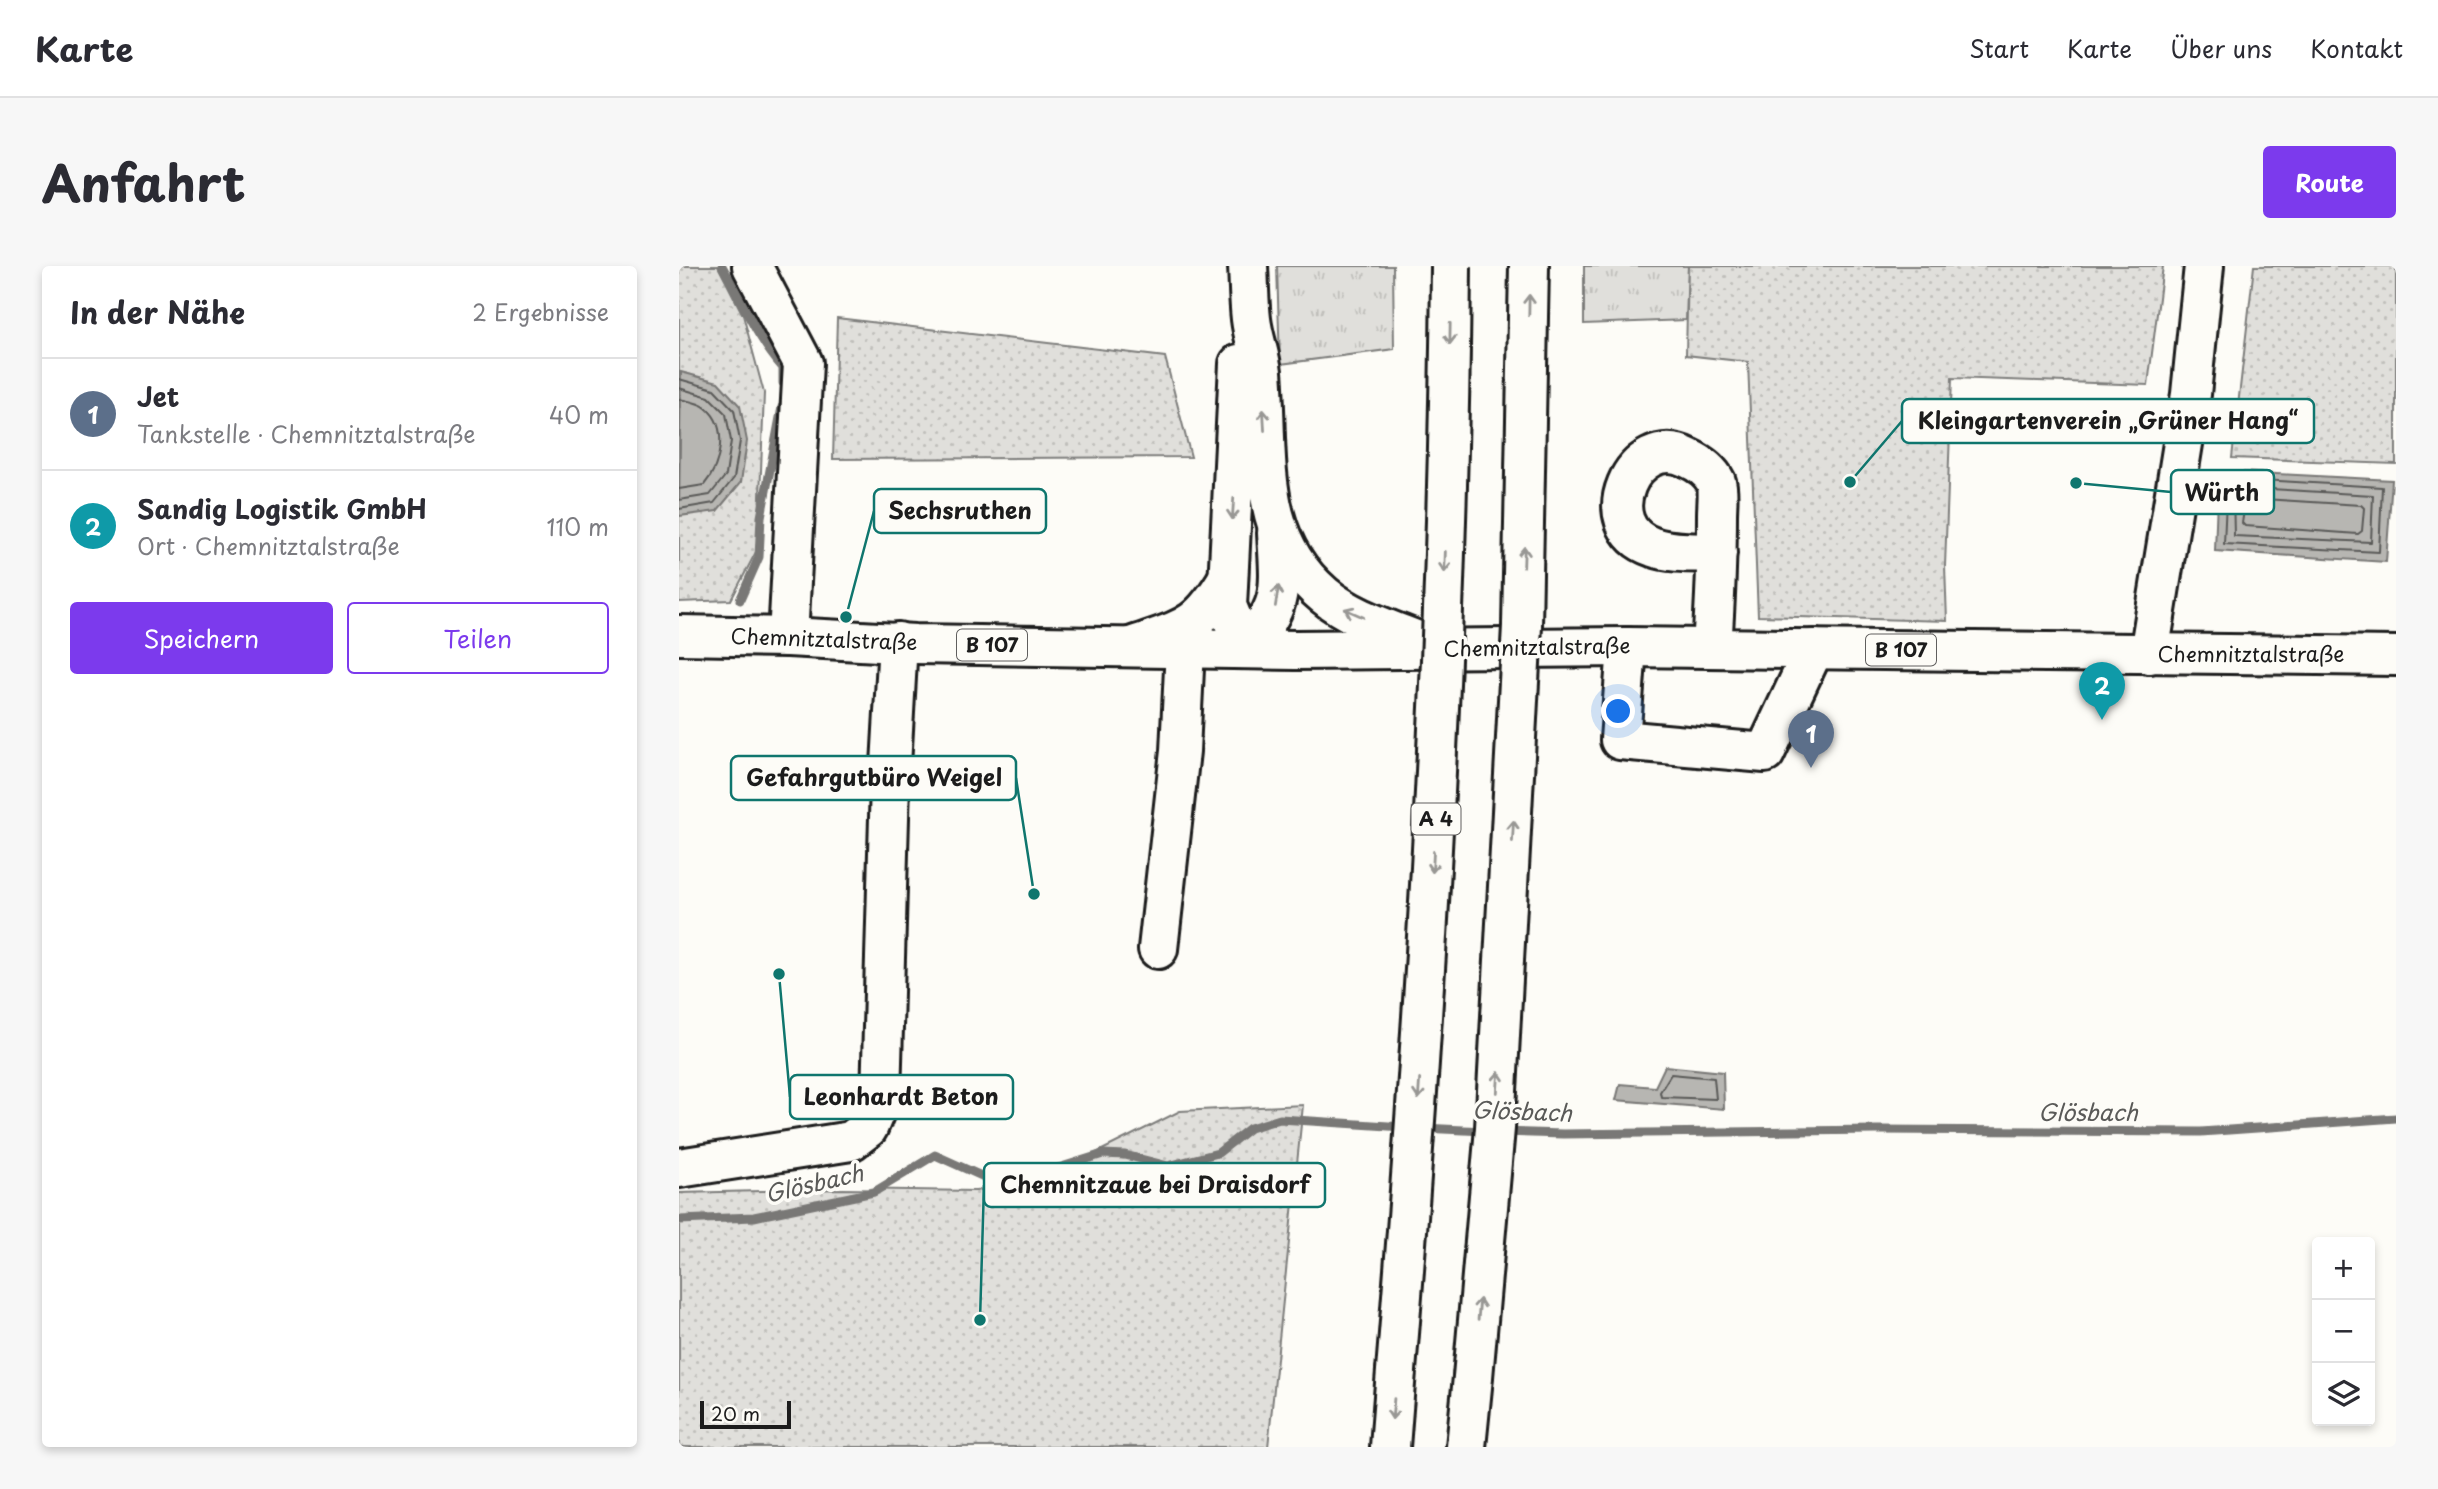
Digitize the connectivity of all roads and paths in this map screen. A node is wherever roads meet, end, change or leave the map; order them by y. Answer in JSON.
{"nodes":[{"id":1,"x":752,"y":266,"type":"edge"},
{"id":2,"x":1248,"y":266,"type":"edge"},
{"id":3,"x":1529,"y":266,"type":"edge"},
{"id":4,"x":2204,"y":266,"type":"edge"},
{"id":5,"x":1450,"y":268,"type":"edge"},
{"id":6,"x":1251,"y":320,"type":"junction"},
{"id":7,"x":1277,"y":533,"type":"junction"},
{"id":8,"x":1717,"y":553,"type":"dead end"},
{"id":9,"x":1228,"y":578,"type":"junction"},
{"id":10,"x":679,"y":635,"type":"edge"},
{"id":11,"x":788,"y":636,"type":"junction"},
{"id":12,"x":898,"y":642,"type":"junction"},
{"id":13,"x":1132,"y":647,"type":"junction"},
{"id":14,"x":1627,"y":647,"type":"junction"},
{"id":15,"x":1185,"y":648,"type":"junction"},
{"id":16,"x":1712,"y":648,"type":"junction"},
{"id":17,"x":1245,"y":649,"type":"junction"},
{"id":18,"x":1814,"y":649,"type":"junction"},
{"id":19,"x":1439,"y":650,"type":"junction"},
{"id":20,"x":2149,"y":654,"type":"junction"},
{"id":21,"x":2396,"y":656,"type":"edge"},
{"id":22,"x":1158,"y":949,"type":"dead end"},
{"id":23,"x":679,"y":1168,"type":"edge"},
{"id":24,"x":1390,"y":1447,"type":"edge"},
{"id":25,"x":1466,"y":1447,"type":"edge"}],
"edges":[{"from":1,"to":11,"type":"main road"},
{"from":2,"to":6,"type":"main road"},
{"from":25,"to":3,"type":"main road","one_way":true,"bridge":true},
{"from":4,"to":20,"type":"main road"},
{"from":5,"to":24,"type":"main road","number":"A 4","one_way":true,"bridge":true},
{"from":7,"to":6,"type":"main road","one_way":true},
{"from":6,"to":9,"type":"main road","one_way":true},
{"from":17,"to":7,"type":"main road","one_way":true},
{"from":19,"to":7,"type":"main road","one_way":true},
{"from":8,"to":16,"type":"main road"},
{"from":9,"to":13,"type":"main road"},
{"from":9,"to":17,"type":"main road"},
{"from":10,"to":11,"type":"main road","name":"Chemnitztalstraße","number":"B 107"},
{"from":11,"to":12,"type":"main road","name":"Chemnitztalstraße","number":"B 107"},
{"from":12,"to":13,"type":"main road","name":"Chemnitztalstraße","number":"B 107"},
{"from":12,"to":23,"type":"main road"},
{"from":13,"to":15,"type":"main road","name":"Chemnitztalstraße","number":"B 107"},
{"from":14,"to":16,"type":"main road","name":"Chemnitztalstraße","number":"B 107"},
{"from":14,"to":18,"type":"main road"},
{"from":14,"to":19,"type":"main road","name":"Chemnitztalstraße","number":"B 107"},
{"from":15,"to":17,"type":"main road","name":"Chemnitztalstraße","number":"B 107"},
{"from":15,"to":22,"type":"main road"},
{"from":16,"to":18,"type":"main road","name":"Chemnitztalstraße","number":"B 107"},
{"from":17,"to":19,"type":"main road","name":"Chemnitztalstraße","number":"B 107"},
{"from":18,"to":20,"type":"main road","name":"Chemnitztalstraße","number":"B 107"},
{"from":20,"to":21,"type":"main road","name":"Chemnitztalstraße","number":"B 107"}]}
